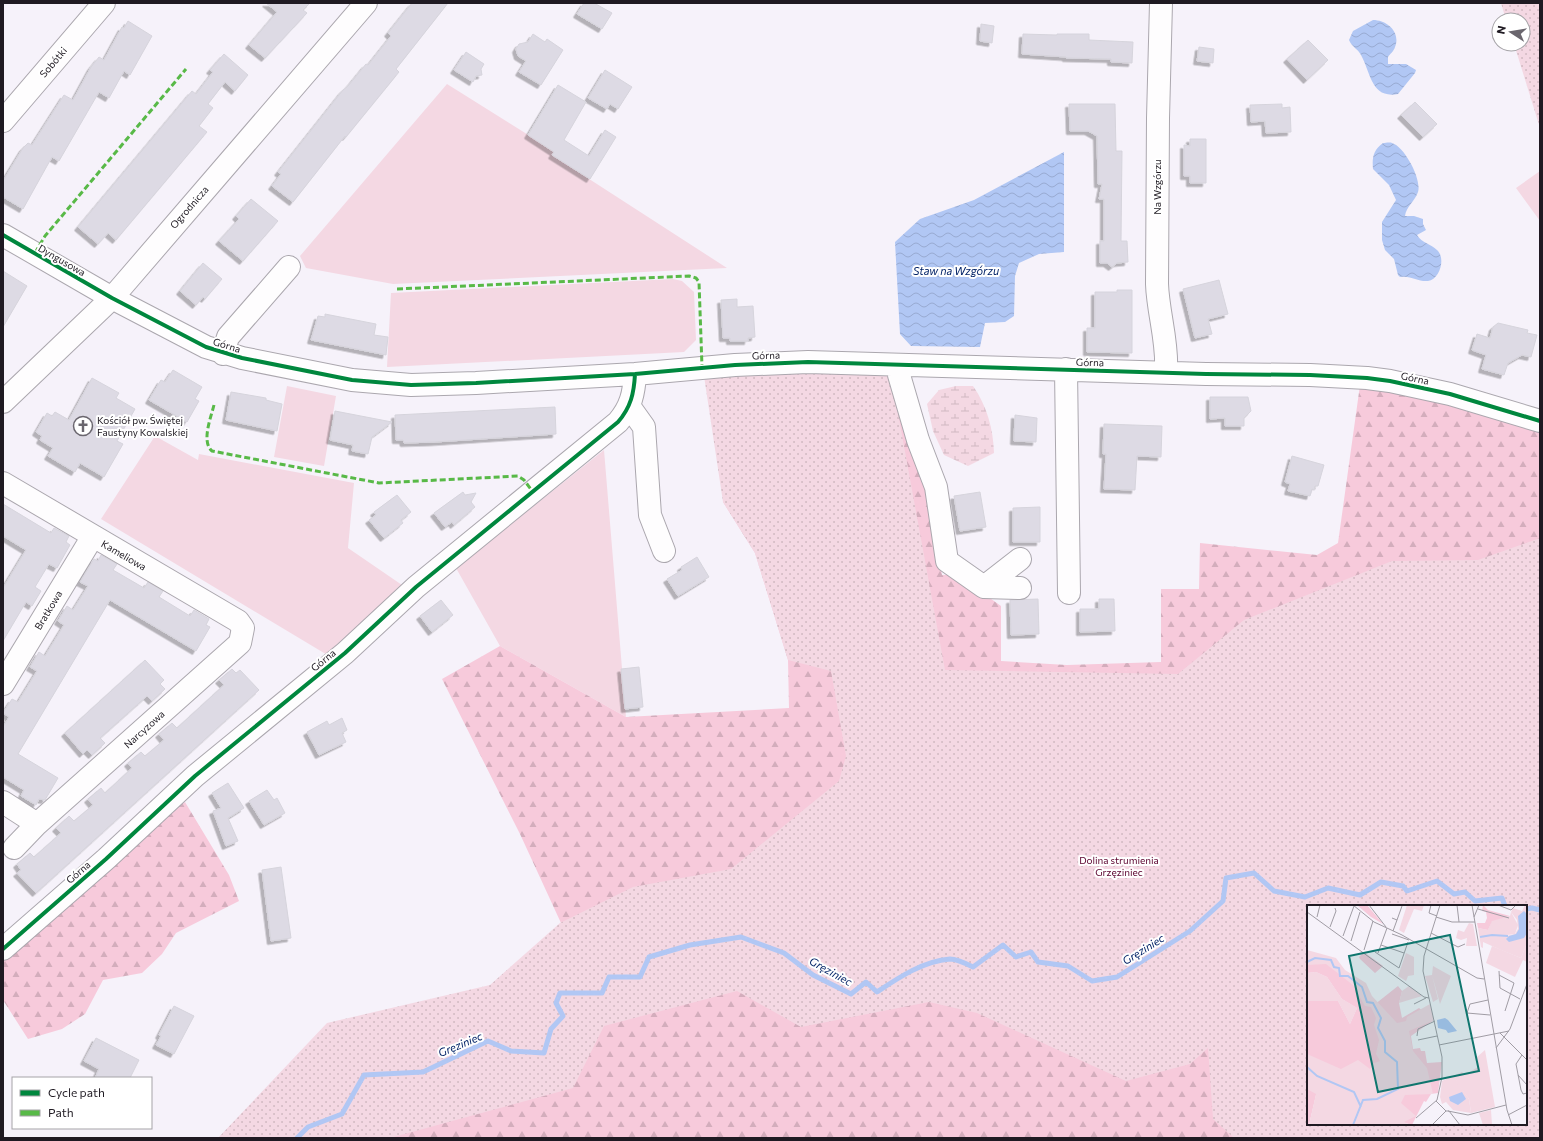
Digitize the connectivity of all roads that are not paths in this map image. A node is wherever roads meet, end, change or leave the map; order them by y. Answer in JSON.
{"nodes":[{"id":1,"x":104,"y":3,"type":"edge"},
{"id":2,"x":366,"y":3,"type":"edge"},
{"id":3,"x":1161,"y":3,"type":"edge"},
{"id":4,"x":3,"y":121,"type":"edge"},
{"id":5,"x":3,"y":235,"type":"edge"},
{"id":6,"x":289,"y":267,"type":"dead end"},
{"id":7,"x":112,"y":298,"type":"junction"},
{"id":8,"x":223,"y":354,"type":"junction"},
{"id":9,"x":899,"y":365,"type":"junction"},
{"id":10,"x":1066,"y":369,"type":"junction"},
{"id":11,"x":1166,"y":371,"type":"junction"},
{"id":12,"x":635,"y":374,"type":"junction"},
{"id":13,"x":3,"y":402,"type":"edge"},
{"id":14,"x":629,"y":406,"type":"junction"},
{"id":15,"x":1540,"y":421,"type":"edge"},
{"id":16,"x":3,"y":483,"type":"edge"},
{"id":17,"x":93,"y":536,"type":"junction"},
{"id":18,"x":664,"y":551,"type":"dead end"},
{"id":19,"x":1020,"y":559,"type":"dead end"},
{"id":20,"x":984,"y":587,"type":"junction"},
{"id":21,"x":1020,"y":588,"type":"dead end"},
{"id":22,"x":1069,"y":593,"type":"dead end"},
{"id":23,"x":243,"y":628,"type":"joint"},
{"id":24,"x":3,"y":684,"type":"edge"},
{"id":25,"x":3,"y":802,"type":"edge"},
{"id":26,"x":37,"y":824,"type":"junction"},
{"id":27,"x":14,"y":848,"type":"dead end"},
{"id":28,"x":3,"y":949,"type":"edge"}],
"edges":[{"from":1,"to":4,"type":"street","name":"Sobótki"},
{"from":2,"to":7,"type":"street","name":"Ogrodnicza"},
{"from":3,"to":11,"type":"street","name":"Na Wzgórzu"},
{"from":5,"to":7,"type":"street","name":"Dyngusowa"},
{"from":6,"to":8,"type":"street"},
{"from":7,"to":8,"type":"street","name":"Górna"},
{"from":7,"to":13,"type":"street","name":"Ogrodnicza"},
{"from":8,"to":12,"type":"street","name":"Górna"},
{"from":9,"to":10,"type":"street","name":"Górna"},
{"from":9,"to":12,"type":"street","name":"Górna"},
{"from":9,"to":20,"type":"street"},
{"from":10,"to":11,"type":"street","name":"Górna"},
{"from":10,"to":22,"type":"street"},
{"from":11,"to":15,"type":"street","name":"Górna"},
{"from":12,"to":14,"type":"street","name":"Górna"},
{"from":14,"to":18,"type":"street"},
{"from":14,"to":28,"type":"street","name":"Górna"},
{"from":16,"to":17,"type":"street","name":"Kameliowa"},
{"from":17,"to":23,"type":"street","name":"Kameliowa"},
{"from":17,"to":24,"type":"street","name":"Bratkowa"},
{"from":19,"to":20,"type":"street"},
{"from":20,"to":21,"type":"street"},
{"from":23,"to":26,"type":"street","name":"Narcyzowa"},
{"from":25,"to":26,"type":"street"},
{"from":26,"to":27,"type":"street","name":"Narcyzowa"}]}
